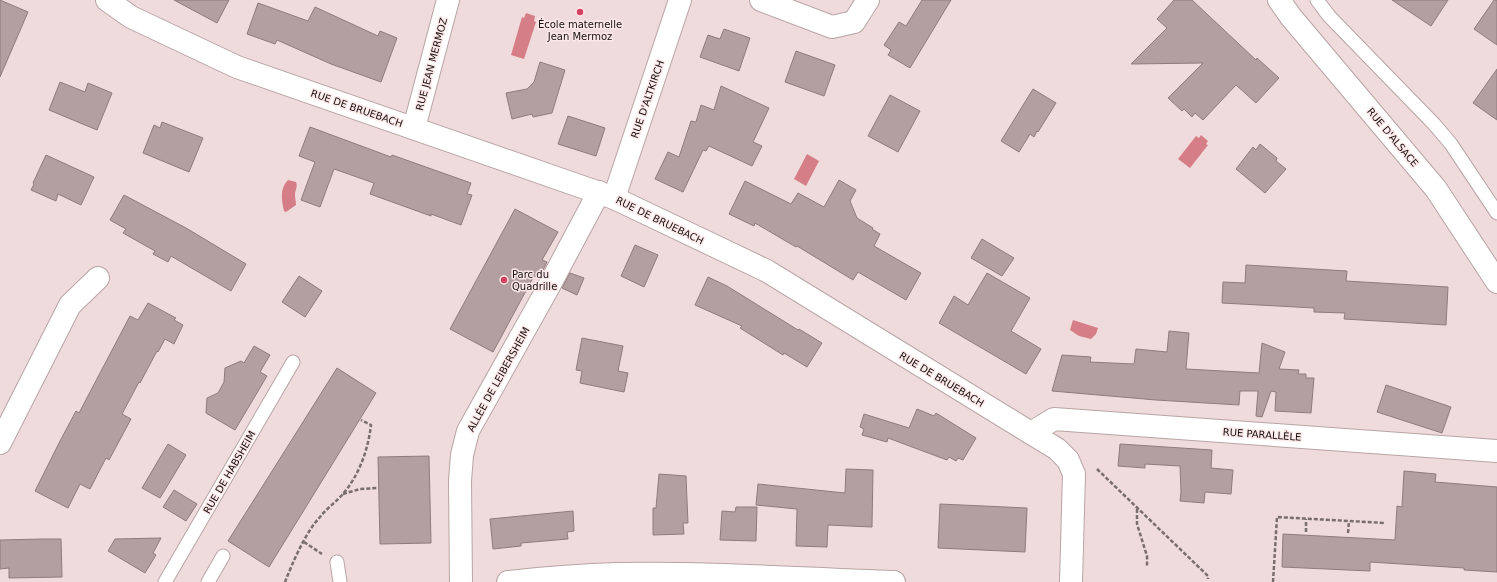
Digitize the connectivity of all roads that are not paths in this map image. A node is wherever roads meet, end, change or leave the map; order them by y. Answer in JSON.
{"nodes":[{"id":1,"x":107,"y":0,"type":"edge"},
{"id":2,"x":448,"y":0,"type":"edge"},
{"id":3,"x":680,"y":0,"type":"edge"},
{"id":4,"x":761,"y":0,"type":"edge"},
{"id":5,"x":868,"y":0,"type":"edge"},
{"id":6,"x":1279,"y":0,"type":"edge"},
{"id":7,"x":1317,"y":0,"type":"edge"},
{"id":8,"x":414,"y":128,"type":"junction"},
{"id":9,"x":606,"y":195,"type":"junction"},
{"id":10,"x":1497,"y":213,"type":"edge"},
{"id":11,"x":98,"y":278,"type":"dead end"},
{"id":12,"x":1497,"y":282,"type":"edge"},
{"id":13,"x":293,"y":362,"type":"dead end"},
{"id":14,"x":1031,"y":433,"type":"junction"},
{"id":15,"x":0,"y":443,"type":"edge"},
{"id":16,"x":1497,"y":451,"type":"edge"},
{"id":17,"x":223,"y":556,"type":"dead end"},
{"id":18,"x":337,"y":562,"type":"dead end"},
{"id":19,"x":566,"y":579,"type":"edge"},
{"id":20,"x":165,"y":582,"type":"edge"},
{"id":21,"x":208,"y":582,"type":"edge"},
{"id":22,"x":340,"y":582,"type":"edge"},
{"id":23,"x":461,"y":582,"type":"edge"},
{"id":24,"x":508,"y":582,"type":"edge"},
{"id":25,"x":894,"y":582,"type":"edge"},
{"id":26,"x":1071,"y":582,"type":"edge"}],
"edges":[{"from":1,"to":8,"type":"street","name":"RUE DE BRUEBACH"},
{"from":2,"to":8,"type":"street","name":"RUE JEAN MERMOZ"},
{"from":3,"to":9,"type":"street","name":"RUE D'ALTKIRCH"},
{"from":4,"to":5,"type":"street"},
{"from":6,"to":12,"type":"street","name":"RUE D'ALSACE"},
{"from":7,"to":10,"type":"lane"},
{"from":8,"to":9,"type":"street","name":"RUE DE BRUEBACH"},
{"from":9,"to":14,"type":"street","name":"RUE DE BRUEBACH"},
{"from":9,"to":23,"type":"street","name":"ALLÉE DE LEIBERSHEIM"},
{"from":11,"to":15,"type":"street"},
{"from":13,"to":20,"type":"lane","name":"RUE DE HABSHEIM"},
{"from":14,"to":16,"type":"street","name":"RUE PARALLÈLE"},
{"from":14,"to":26,"type":"street","name":"RUE DE BRUEBACH"},
{"from":17,"to":21,"type":"lane"},
{"from":18,"to":22,"type":"lane"},
{"from":19,"to":24,"type":"street"},
{"from":19,"to":25,"type":"street"}]}
